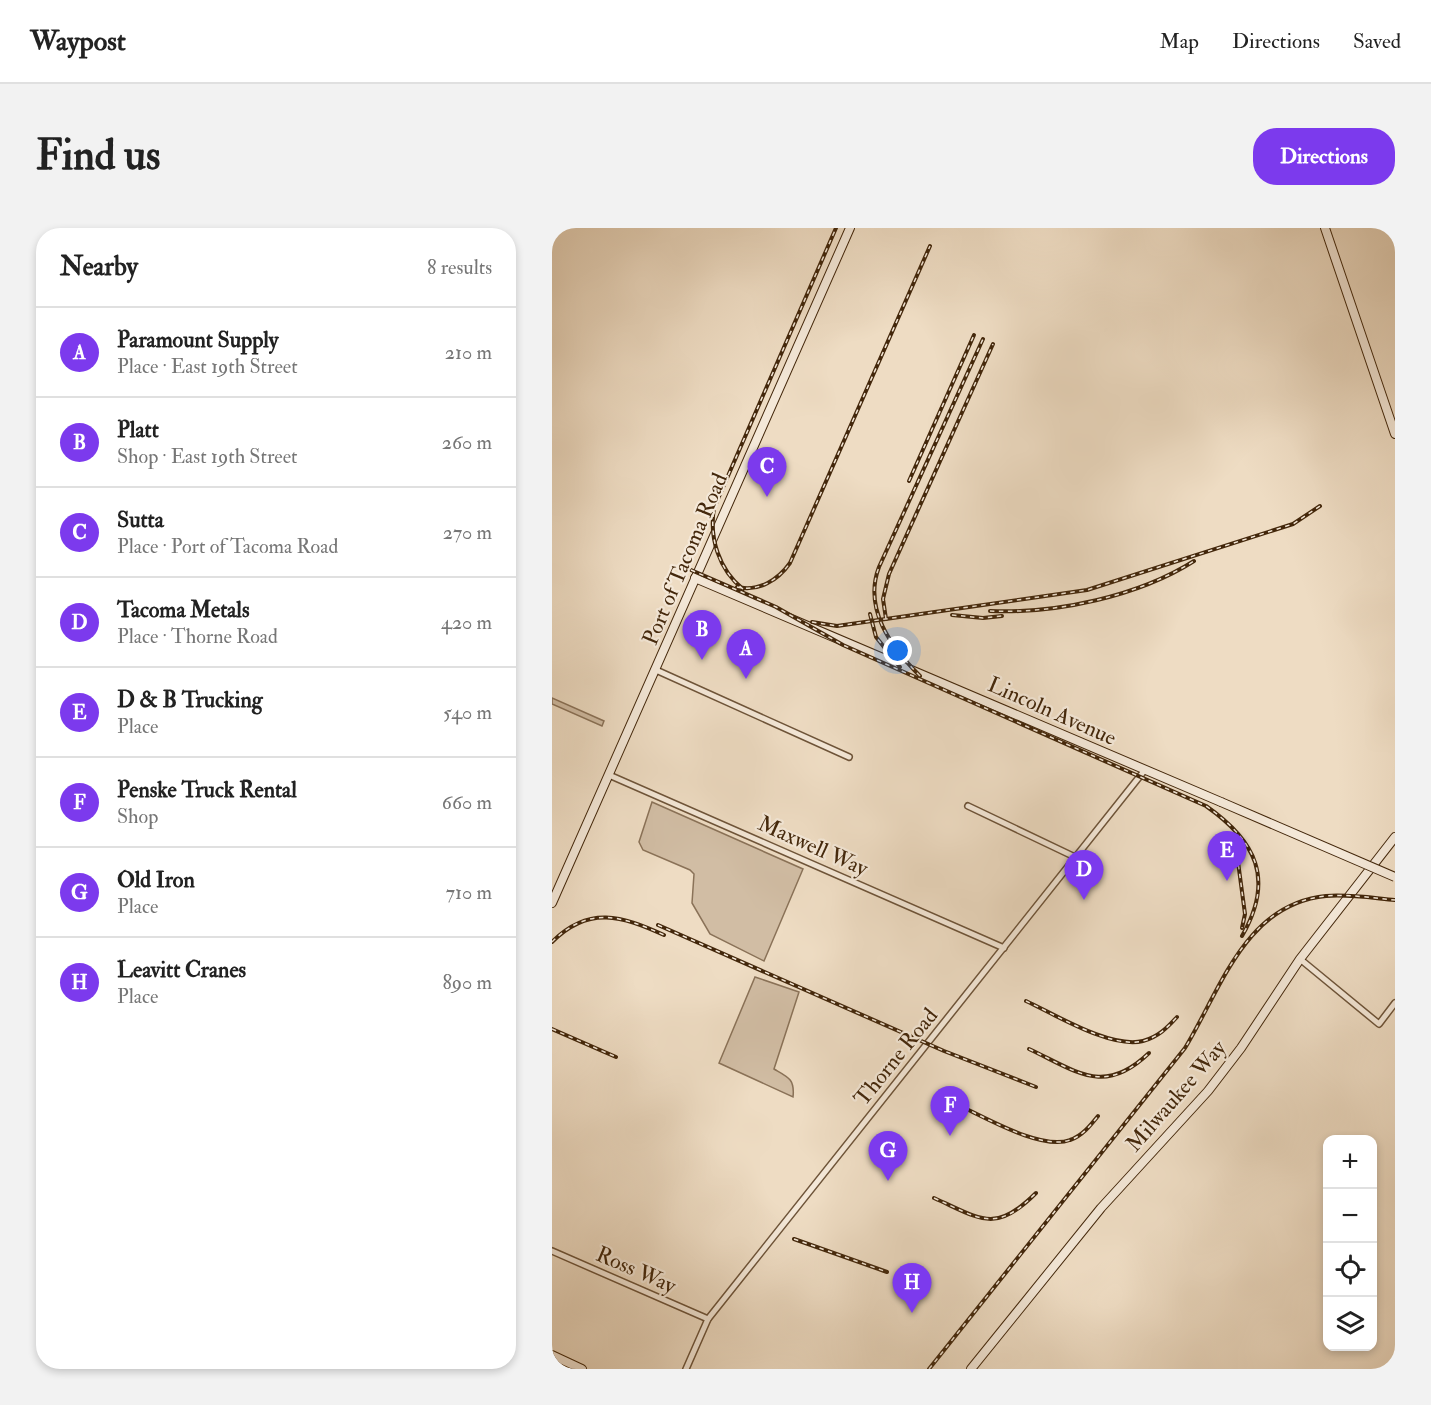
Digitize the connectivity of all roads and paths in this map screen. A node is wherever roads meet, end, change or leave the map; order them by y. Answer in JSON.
{"nodes":[{"id":1,"x":850,"y":228,"type":"edge"},
{"id":2,"x":1325,"y":228,"type":"edge"},
{"id":3,"x":1395,"y":434,"type":"edge"},
{"id":4,"x":695,"y":578,"type":"junction"},
{"id":5,"x":656,"y":670,"type":"junction"},
{"id":6,"x":849,"y":757,"type":"dead end"},
{"id":7,"x":1144,"y":771,"type":"junction"},
{"id":8,"x":609,"y":775,"type":"junction"},
{"id":9,"x":968,"y":807,"type":"dead end"},
{"id":10,"x":1395,"y":837,"type":"edge"},
{"id":11,"x":1077,"y":858,"type":"junction"},
{"id":12,"x":1395,"y":877,"type":"edge"},
{"id":13,"x":552,"y":903,"type":"edge"},
{"id":14,"x":1004,"y":948,"type":"junction"},
{"id":15,"x":1300,"y":959,"type":"junction"},
{"id":16,"x":1395,"y":1004,"type":"edge"},
{"id":17,"x":552,"y":1251,"type":"edge"},
{"id":18,"x":708,"y":1319,"type":"junction"},
{"id":19,"x":552,"y":1355,"type":"edge"},
{"id":20,"x":582,"y":1369,"type":"edge"},
{"id":21,"x":686,"y":1369,"type":"edge"},
{"id":22,"x":971,"y":1369,"type":"edge"}],
"edges":[{"from":1,"to":4,"type":"street","name":"Port of Tacoma Road"},
{"from":2,"to":3,"type":"street"},
{"from":4,"to":5,"type":"street","name":"Port of Tacoma Road"},
{"from":4,"to":7,"type":"street","name":"Lincoln Avenue"},
{"from":5,"to":6,"type":"street"},
{"from":5,"to":8,"type":"street","name":"Port of Tacoma Road"},
{"from":7,"to":11,"type":"street","name":"Thorne Road"},
{"from":7,"to":12,"type":"street","name":"Lincoln Avenue","bridge":true},
{"from":8,"to":13,"type":"street","name":"Port of Tacoma Road"},
{"from":8,"to":14,"type":"street","name":"Maxwell Way"},
{"from":9,"to":11,"type":"street"},
{"from":10,"to":15,"type":"street","name":"Milwaukee Way"},
{"from":11,"to":14,"type":"street","name":"Thorne Road"},
{"from":14,"to":18,"type":"street","name":"Thorne Road"},
{"from":15,"to":16,"type":"street"},
{"from":15,"to":22,"type":"street","name":"Milwaukee Way"},
{"from":17,"to":18,"type":"street","name":"Ross Way"},
{"from":18,"to":21,"type":"street","name":"Thorne Road"},
{"from":19,"to":20,"type":"street"}]}
